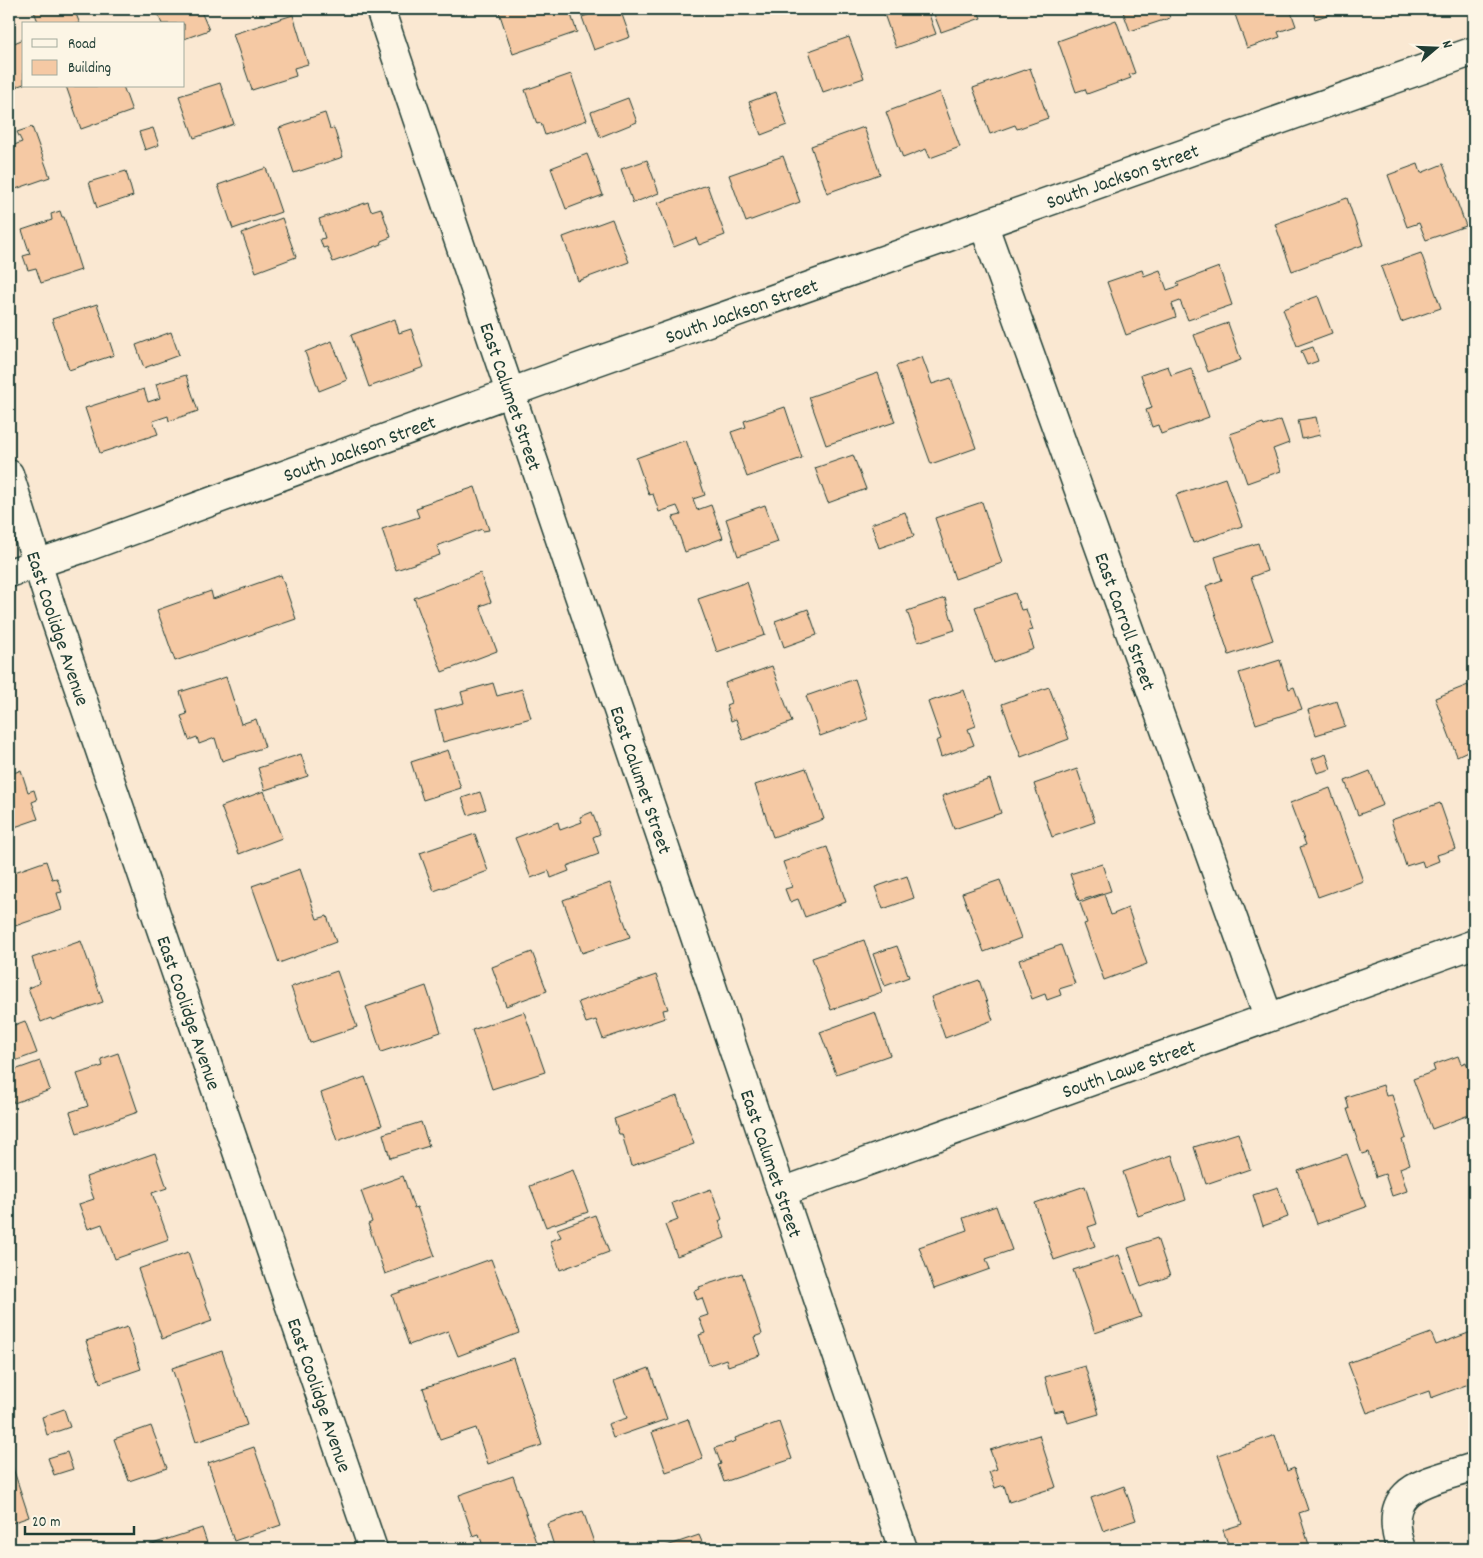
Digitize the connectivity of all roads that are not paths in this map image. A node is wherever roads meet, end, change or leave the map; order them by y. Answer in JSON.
{"nodes":[{"id":1,"x":380,"y":9,"type":"edge"},
{"id":2,"x":1474,"y":52,"type":"edge"},
{"id":3,"x":984,"y":226,"type":"junction"},
{"id":4,"x":510,"y":392,"type":"junction"},
{"id":5,"x":9,"y":474,"type":"edge"},
{"id":6,"x":37,"y":563,"type":"junction"},
{"id":7,"x":9,"y":573,"type":"edge"},
{"id":8,"x":1474,"y":944,"type":"edge"},
{"id":9,"x":1268,"y":1016,"type":"junction"},
{"id":10,"x":782,"y":1192,"type":"junction"},
{"id":11,"x":1474,"y":1467,"type":"edge"},
{"id":12,"x":373,"y":1549,"type":"edge"},
{"id":13,"x":903,"y":1549,"type":"edge"},
{"id":14,"x":1401,"y":1549,"type":"edge"}],
"edges":[{"from":1,"to":4,"type":"street","name":"East Calumet Street"},
{"from":2,"to":3,"type":"street","name":"South Jackson Street"},
{"from":3,"to":4,"type":"street","name":"South Jackson Street"},
{"from":3,"to":9,"type":"street","name":"East Carroll Street"},
{"from":4,"to":6,"type":"street","name":"South Jackson Street"},
{"from":4,"to":10,"type":"street","name":"East Calumet Street"},
{"from":5,"to":6,"type":"street","name":"East Coolidge Avenue"},
{"from":6,"to":7,"type":"street","name":"South Jackson Street"},
{"from":6,"to":12,"type":"street","name":"East Coolidge Avenue"},
{"from":8,"to":9,"type":"street","name":"South Lawe Street"},
{"from":9,"to":10,"type":"street","name":"South Lawe Street"},
{"from":10,"to":13,"type":"street","name":"East Calumet Street"},
{"from":11,"to":14,"type":"street"}]}
